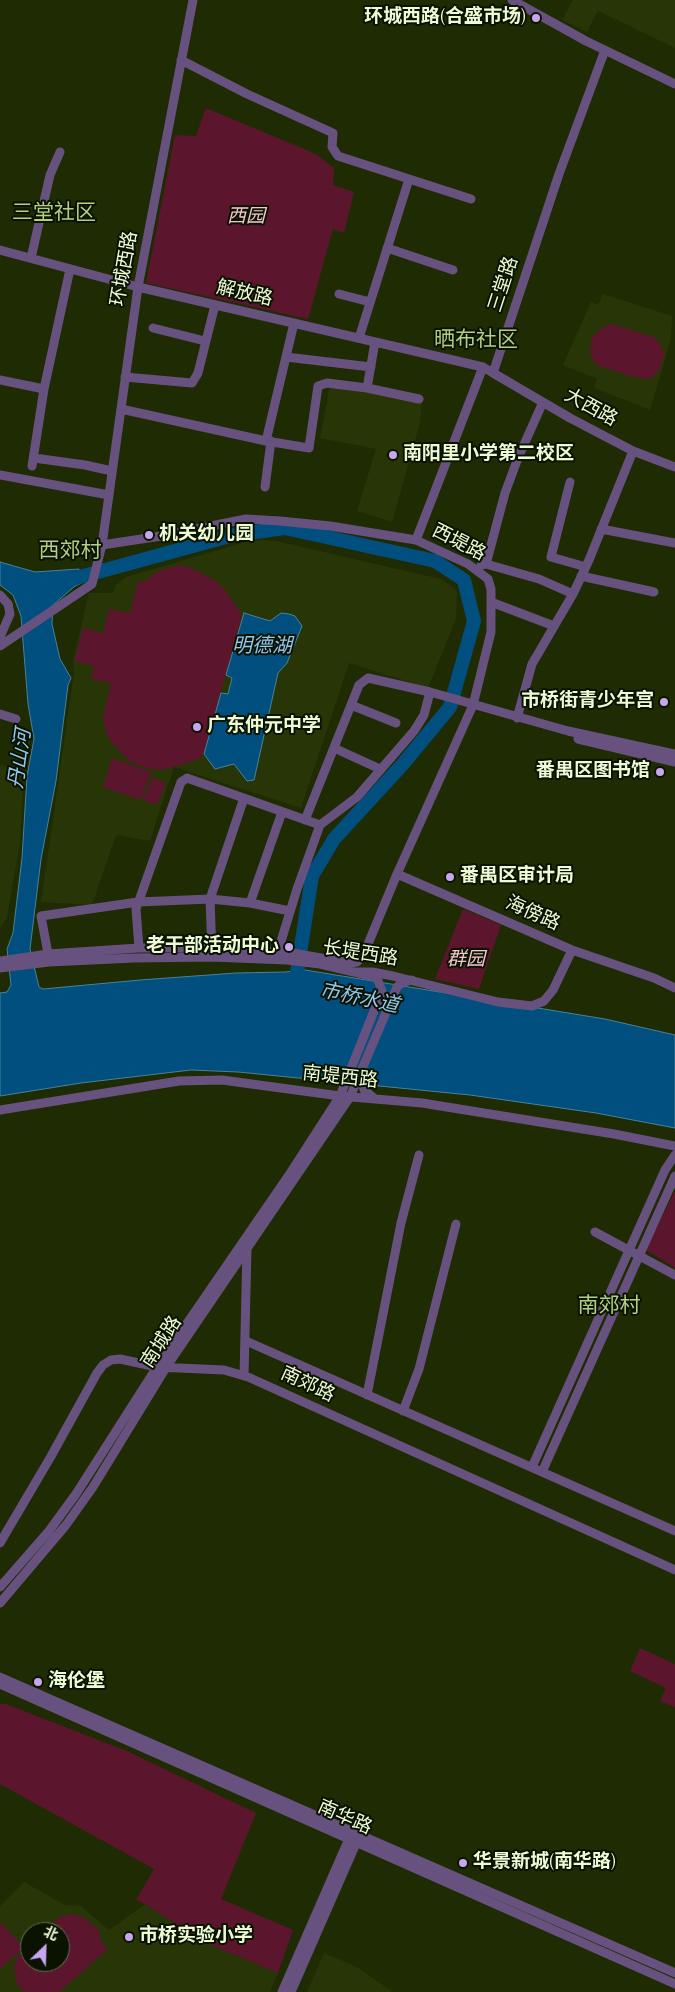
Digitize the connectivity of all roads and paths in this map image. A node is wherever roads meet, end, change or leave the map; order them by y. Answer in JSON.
{"nodes":[{"id":1,"x":193,"y":0,"type":"edge"},
{"id":2,"x":512,"y":0,"type":"edge"},
{"id":3,"x":605,"y":50,"type":"junction"},
{"id":4,"x":181,"y":60,"type":"junction"},
{"id":5,"x":675,"y":84,"type":"edge"},
{"id":6,"x":60,"y":152,"type":"dead end"},
{"id":7,"x":409,"y":179,"type":"junction"},
{"id":8,"x":471,"y":199,"type":"dead end"},
{"id":9,"x":387,"y":248,"type":"junction"},
{"id":10,"x":0,"y":250,"type":"edge"},
{"id":11,"x":32,"y":258,"type":"junction"},
{"id":12,"x":70,"y":268,"type":"junction"},
{"id":13,"x":453,"y":270,"type":"dead end"},
{"id":14,"x":138,"y":287,"type":"junction"},
{"id":15,"x":339,"y":294,"type":"dead end"},
{"id":16,"x":370,"y":302,"type":"junction"},
{"id":17,"x":214,"y":305,"type":"junction"},
{"id":18,"x":294,"y":323,"type":"junction"},
{"id":19,"x":154,"y":328,"type":"dead end"},
{"id":20,"x":359,"y":338,"type":"junction"},
{"id":21,"x":205,"y":342,"type":"junction"},
{"id":22,"x":375,"y":342,"type":"junction"},
{"id":23,"x":286,"y":357,"type":"junction"},
{"id":24,"x":370,"y":366,"type":"junction"},
{"id":25,"x":483,"y":367,"type":"junction"},
{"id":26,"x":494,"y":372,"type":"junction"},
{"id":27,"x":125,"y":377,"type":"junction"},
{"id":28,"x":0,"y":380,"type":"edge"},
{"id":29,"x":366,"y":388,"type":"junction"},
{"id":30,"x":44,"y":389,"type":"junction"},
{"id":31,"x":418,"y":399,"type":"dead end"},
{"id":32,"x":543,"y":402,"type":"junction"},
{"id":33,"x":121,"y":409,"type":"junction"},
{"id":34,"x":269,"y":441,"type":"junction"},
{"id":35,"x":633,"y":451,"type":"junction"},
{"id":36,"x":675,"y":468,"type":"edge"},
{"id":37,"x":112,"y":471,"type":"junction"},
{"id":38,"x":0,"y":475,"type":"edge"},
{"id":39,"x":570,"y":482,"type":"dead end"},
{"id":40,"x":265,"y":487,"type":"dead end"},
{"id":41,"x":109,"y":495,"type":"junction"},
{"id":42,"x":601,"y":529,"type":"junction"},
{"id":43,"x":416,"y":540,"type":"junction"},
{"id":44,"x":675,"y":543,"type":"edge"},
{"id":45,"x":102,"y":545,"type":"junction"},
{"id":46,"x":486,"y":564,"type":"junction"},
{"id":47,"x":474,"y":567,"type":"junction"},
{"id":48,"x":586,"y":567,"type":"junction"},
{"id":49,"x":581,"y":576,"type":"junction"},
{"id":50,"x":654,"y":592,"type":"dead end"},
{"id":51,"x":573,"y":594,"type":"junction"},
{"id":52,"x":0,"y":595,"type":"edge"},
{"id":53,"x":491,"y":602,"type":"junction"},
{"id":54,"x":554,"y":626,"type":"junction"},
{"id":55,"x":4,"y":639,"type":"edge"},
{"id":56,"x":0,"y":646,"type":"edge"},
{"id":57,"x":430,"y":692,"type":"junction"},
{"id":58,"x":351,"y":705,"type":"junction"},
{"id":59,"x":473,"y":706,"type":"junction"},
{"id":60,"x":0,"y":714,"type":"edge"},
{"id":61,"x":517,"y":718,"type":"junction"},
{"id":62,"x":16,"y":719,"type":"dead end"},
{"id":63,"x":396,"y":723,"type":"dead end"},
{"id":64,"x":334,"y":748,"type":"junction"},
{"id":65,"x":673,"y":756,"type":"edge"},
{"id":66,"x":380,"y":769,"type":"junction"},
{"id":67,"x":244,"y":798,"type":"junction"},
{"id":68,"x":282,"y":812,"type":"junction"},
{"id":69,"x":304,"y":820,"type":"junction"},
{"id":70,"x":320,"y":825,"type":"junction"},
{"id":71,"x":397,"y":874,"type":"junction"},
{"id":72,"x":210,"y":899,"type":"junction"},
{"id":73,"x":138,"y":902,"type":"junction"},
{"id":74,"x":250,"y":903,"type":"junction"},
{"id":75,"x":290,"y":911,"type":"junction"},
{"id":76,"x":139,"y":948,"type":"junction"},
{"id":77,"x":572,"y":950,"type":"junction"},
{"id":78,"x":212,"y":952,"type":"junction"},
{"id":79,"x":364,"y":952,"type":"junction"},
{"id":80,"x":284,"y":954,"type":"junction"},
{"id":81,"x":49,"y":958,"type":"junction"},
{"id":82,"x":320,"y":960,"type":"junction"},
{"id":83,"x":1,"y":964,"type":"edge"},
{"id":84,"x":375,"y":975,"type":"junction"},
{"id":85,"x":412,"y":980,"type":"junction"},
{"id":86,"x":675,"y":988,"type":"edge"},
{"id":87,"x":363,"y":1068,"type":"junction"},
{"id":88,"x":342,"y":1092,"type":"junction"},
{"id":89,"x":352,"y":1093,"type":"junction"},
{"id":90,"x":375,"y":1099,"type":"junction"},
{"id":91,"x":0,"y":1110,"type":"edge"},
{"id":92,"x":675,"y":1146,"type":"edge"},
{"id":93,"x":419,"y":1155,"type":"dead end"},
{"id":94,"x":675,"y":1155,"type":"edge"},
{"id":95,"x":675,"y":1176,"type":"edge"},
{"id":96,"x":456,"y":1224,"type":"dead end"},
{"id":97,"x":595,"y":1232,"type":"dead end"},
{"id":98,"x":247,"y":1248,"type":"junction"},
{"id":99,"x":629,"y":1250,"type":"junction"},
{"id":100,"x":639,"y":1255,"type":"junction"},
{"id":101,"x":675,"y":1275,"type":"edge"},
{"id":102,"x":246,"y":1341,"type":"junction"},
{"id":103,"x":167,"y":1366,"type":"junction"},
{"id":104,"x":157,"y":1367,"type":"junction"},
{"id":105,"x":244,"y":1376,"type":"junction"},
{"id":106,"x":367,"y":1395,"type":"junction"},
{"id":107,"x":403,"y":1411,"type":"junction"},
{"id":108,"x":532,"y":1467,"type":"junction"},
{"id":109,"x":542,"y":1472,"type":"junction"},
{"id":110,"x":675,"y":1530,"type":"edge"},
{"id":111,"x":0,"y":1542,"type":"edge"},
{"id":112,"x":675,"y":1570,"type":"edge"},
{"id":113,"x":0,"y":1587,"type":"edge"},
{"id":114,"x":0,"y":1603,"type":"edge"},
{"id":115,"x":0,"y":1677,"type":"edge"},
{"id":116,"x":0,"y":1686,"type":"edge"},
{"id":117,"x":354,"y":1837,"type":"junction"},
{"id":118,"x":675,"y":1973,"type":"edge"},
{"id":119,"x":675,"y":1984,"type":"edge"},
{"id":120,"x":282,"y":1992,"type":"edge"},
{"id":121,"x":291,"y":1992,"type":"edge"}],
"edges":[{"from":1,"to":4,"type":"street","name":"环城西路"},
{"from":2,"to":3,"type":"street"},
{"from":3,"to":5,"type":"street"},
{"from":3,"to":26,"type":"street","name":"三堂路"},
{"from":4,"to":7,"type":"street"},
{"from":4,"to":14,"type":"street","name":"环城西路"},
{"from":6,"to":11,"type":"street"},
{"from":7,"to":8,"type":"street"},
{"from":7,"to":9,"type":"street"},
{"from":9,"to":13,"type":"street"},
{"from":9,"to":16,"type":"street"},
{"from":10,"to":11,"type":"street","name":"解放路"},
{"from":11,"to":12,"type":"street","name":"解放路"},
{"from":12,"to":14,"type":"street","name":"解放路"},
{"from":12,"to":30,"type":"street"},
{"from":14,"to":17,"type":"street","name":"解放路"},
{"from":14,"to":27,"type":"street","name":"环城西路"},
{"from":15,"to":16,"type":"street"},
{"from":16,"to":20,"type":"street"},
{"from":17,"to":18,"type":"street","name":"解放路"},
{"from":17,"to":21,"type":"street"},
{"from":18,"to":20,"type":"street","name":"解放路"},
{"from":18,"to":23,"type":"street"},
{"from":19,"to":21,"type":"street"},
{"from":20,"to":22,"type":"street","name":"解放路"},
{"from":21,"to":27,"type":"street"},
{"from":22,"to":24,"type":"street"},
{"from":22,"to":25,"type":"street","name":"解放路"},
{"from":23,"to":24,"type":"street"},
{"from":23,"to":34,"type":"street"},
{"from":24,"to":29,"type":"street"},
{"from":25,"to":26,"type":"street"},
{"from":25,"to":43,"type":"street"},
{"from":26,"to":32,"type":"street","name":"大西路"},
{"from":27,"to":33,"type":"street","name":"环城西路"},
{"from":28,"to":30,"type":"street"},
{"from":29,"to":31,"type":"street"},
{"from":29,"to":34,"type":"street"},
{"from":30,"to":37,"type":"street"},
{"from":32,"to":35,"type":"street","name":"大西路"},
{"from":32,"to":46,"type":"street"},
{"from":33,"to":34,"type":"street"},
{"from":33,"to":37,"type":"street","name":"环城西路"},
{"from":34,"to":40,"type":"street"},
{"from":35,"to":36,"type":"street","name":"大西路"},
{"from":35,"to":42,"type":"street"},
{"from":37,"to":41,"type":"street","name":"环城西路"},
{"from":38,"to":41,"type":"street"},
{"from":39,"to":48,"type":"street"},
{"from":41,"to":45,"type":"street","name":"环城西路"},
{"from":42,"to":44,"type":"street"},
{"from":42,"to":48,"type":"street"},
{"from":43,"to":45,"type":"street","name":"西堤路"},
{"from":43,"to":47,"type":"street","name":"西堤路"},
{"from":45,"to":55,"type":"street","name":"环城西路"},
{"from":46,"to":47,"type":"street"},
{"from":46,"to":51,"type":"street"},
{"from":47,"to":53,"type":"street","name":"西堤路"},
{"from":48,"to":49,"type":"street"},
{"from":49,"to":50,"type":"street"},
{"from":49,"to":51,"type":"street"},
{"from":51,"to":54,"type":"street"},
{"from":52,"to":55,"type":"street"},
{"from":53,"to":54,"type":"street"},
{"from":53,"to":59,"type":"street","name":"西堤路"},
{"from":54,"to":61,"type":"street"},
{"from":55,"to":56,"type":"street"},
{"from":57,"to":58,"type":"street"},
{"from":57,"to":59,"type":"street"},
{"from":57,"to":66,"type":"street"},
{"from":58,"to":63,"type":"street"},
{"from":58,"to":64,"type":"street"},
{"from":59,"to":61,"type":"street"},
{"from":59,"to":65,"type":"street"},
{"from":59,"to":71,"type":"street","name":"西堤路"},
{"from":60,"to":62,"type":"street"},
{"from":61,"to":65,"type":"street"},
{"from":64,"to":66,"type":"street"},
{"from":64,"to":69,"type":"street"},
{"from":66,"to":70,"type":"street"},
{"from":67,"to":68,"type":"street"},
{"from":67,"to":72,"type":"street"},
{"from":67,"to":73,"type":"street"},
{"from":68,"to":69,"type":"street"},
{"from":68,"to":74,"type":"street"},
{"from":69,"to":70,"type":"street"},
{"from":70,"to":75,"type":"street"},
{"from":71,"to":77,"type":"street","name":"海傍路"},
{"from":71,"to":79,"type":"street","name":"西堤路"},
{"from":72,"to":73,"type":"street"},
{"from":72,"to":74,"type":"street"},
{"from":72,"to":78,"type":"street"},
{"from":73,"to":76,"type":"street"},
{"from":73,"to":81,"type":"street"},
{"from":74,"to":75,"type":"street"},
{"from":75,"to":80,"type":"street"},
{"from":76,"to":78,"type":"street","name":"长堤西路"},
{"from":76,"to":81,"type":"street","name":"长堤西路"},
{"from":77,"to":85,"type":"street","name":"长堤西路"},
{"from":77,"to":86,"type":"street"},
{"from":78,"to":80,"type":"street","name":"长堤西路"},
{"from":78,"to":81,"type":"street","name":"长堤西路"},
{"from":79,"to":82,"type":"street","name":"长堤西路"},
{"from":79,"to":84,"type":"street","name":"南城路"},
{"from":80,"to":82,"type":"street","name":"长堤西路"},
{"from":81,"to":83,"type":"street","name":"长堤西路"},
{"from":82,"to":84,"type":"street","name":"长堤西路"},
{"from":84,"to":85,"type":"street","name":"长堤西路"},
{"from":84,"to":88,"type":"street","name":"南城路"},
{"from":85,"to":87,"type":"street","name":"南城路"},
{"from":87,"to":89,"type":"street","name":"南城路"},
{"from":87,"to":90,"type":"street"},
{"from":88,"to":89,"type":"street","name":"南堤西路"},
{"from":88,"to":91,"type":"street","name":"南堤西路"},
{"from":88,"to":104,"type":"street","name":"南城路"},
{"from":89,"to":90,"type":"street","name":"南堤西路"},
{"from":89,"to":98,"type":"street","name":"南城路"},
{"from":90,"to":92,"type":"street","name":"南堤西路"},
{"from":93,"to":106,"type":"street"},
{"from":94,"to":99,"type":"street"},
{"from":95,"to":100,"type":"street"},
{"from":96,"to":107,"type":"street"},
{"from":97,"to":99,"type":"street"},
{"from":98,"to":102,"type":"street"},
{"from":98,"to":103,"type":"street","name":"南城路"},
{"from":99,"to":100,"type":"street"},
{"from":99,"to":108,"type":"street"},
{"from":100,"to":101,"type":"street"},
{"from":100,"to":109,"type":"street"},
{"from":102,"to":105,"type":"street"},
{"from":102,"to":106,"type":"street"},
{"from":103,"to":104,"type":"street","name":"南郊路"},
{"from":103,"to":105,"type":"street","name":"南郊路"},
{"from":103,"to":114,"type":"street","name":"南城路"},
{"from":104,"to":111,"type":"street","name":"南郊路"},
{"from":104,"to":113,"type":"street","name":"南城路"},
{"from":105,"to":112,"type":"street","name":"南郊路"},
{"from":106,"to":107,"type":"street"},
{"from":107,"to":108,"type":"street"},
{"from":108,"to":109,"type":"street"},
{"from":109,"to":110,"type":"street"},
{"from":115,"to":117,"type":"street","name":"南华路"},
{"from":116,"to":117,"type":"street","name":"南华路"},
{"from":117,"to":118,"type":"street","name":"南华路"},
{"from":117,"to":119,"type":"street","name":"南华路"},
{"from":117,"to":120,"type":"street"},
{"from":117,"to":121,"type":"street"}]}
